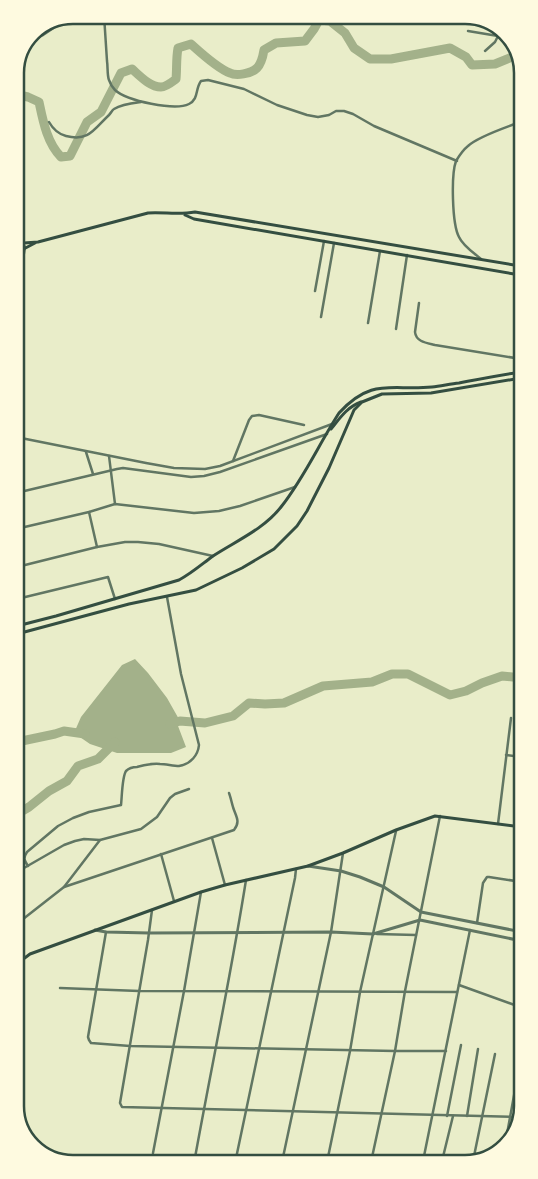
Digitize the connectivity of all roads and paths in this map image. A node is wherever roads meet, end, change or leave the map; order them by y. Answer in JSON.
{"nodes":[{"id":1,"x":105,"y":24,"type":"edge"},
{"id":2,"x":56,"y":27,"type":"edge"},
{"id":3,"x":468,"y":31,"type":"dead end"},
{"id":4,"x":498,"y":36,"type":"joint"},
{"id":5,"x":39,"y":38,"type":"edge"},
{"id":6,"x":484,"y":50,"type":"dead end"},
{"id":7,"x":143,"y":102,"type":"junction"},
{"id":8,"x":49,"y":122,"type":"dead end"},
{"id":9,"x":514,"y":124,"type":"edge"},
{"id":10,"x":457,"y":161,"type":"junction"},
{"id":11,"x":184,"y":214,"type":"junction"},
{"id":12,"x":324,"y":241,"type":"junction"},
{"id":13,"x":38,"y":242,"type":"junction"},
{"id":14,"x":24,"y":243,"type":"joint"},
{"id":15,"x":334,"y":243,"type":"junction"},
{"id":16,"x":25,"y":248,"type":"junction"},
{"id":17,"x":380,"y":251,"type":"junction"},
{"id":18,"x":24,"y":253,"type":"edge"},
{"id":19,"x":407,"y":256,"type":"junction"},
{"id":20,"x":481,"y":259,"type":"junction"},
{"id":21,"x":514,"y":265,"type":"edge"},
{"id":22,"x":514,"y":274,"type":"edge"},
{"id":23,"x":315,"y":291,"type":"dead end"},
{"id":24,"x":420,"y":303,"type":"dead end"},
{"id":25,"x":321,"y":317,"type":"dead end"},
{"id":26,"x":368,"y":323,"type":"dead end"},
{"id":27,"x":396,"y":329,"type":"dead end"},
{"id":28,"x":514,"y":358,"type":"edge"},
{"id":29,"x":514,"y":373,"type":"edge"},
{"id":30,"x":514,"y":379,"type":"edge"},
{"id":31,"x":464,"y":382,"type":"junction"},
{"id":32,"x":465,"y":387,"type":"junction"},
{"id":33,"x":362,"y":402,"type":"junction"},
{"id":34,"x":332,"y":424,"type":"junction"},
{"id":35,"x":304,"y":425,"type":"dead end"},
{"id":36,"x":327,"y":433,"type":"junction"},
{"id":37,"x":24,"y":440,"type":"edge"},
{"id":38,"x":86,"y":452,"type":"junction"},
{"id":39,"x":109,"y":456,"type":"junction"},
{"id":40,"x":233,"y":461,"type":"junction"},
{"id":41,"x":111,"y":471,"type":"junction"},
{"id":42,"x":93,"y":475,"type":"junction"},
{"id":43,"x":295,"y":487,"type":"junction"},
{"id":44,"x":24,"y":490,"type":"edge"},
{"id":45,"x":115,"y":504,"type":"junction"},
{"id":46,"x":89,"y":512,"type":"junction"},
{"id":47,"x":24,"y":527,"type":"edge"},
{"id":48,"x":97,"y":547,"type":"junction"},
{"id":49,"x":213,"y":556,"type":"junction"},
{"id":50,"x":24,"y":564,"type":"edge"},
{"id":51,"x":24,"y":597,"type":"edge"},
{"id":52,"x":167,"y":597,"type":"junction"},
{"id":53,"x":115,"y":599,"type":"junction"},
{"id":54,"x":24,"y":624,"type":"edge"},
{"id":55,"x":24,"y":632,"type":"edge"},
{"id":56,"x":511,"y":718,"type":"dead end"},
{"id":57,"x":506,"y":755,"type":"junction"},
{"id":58,"x":514,"y":756,"type":"edge"},
{"id":59,"x":188,"y":789,"type":"dead end"},
{"id":60,"x":229,"y":793,"type":"dead end"},
{"id":61,"x":440,"y":816,"type":"junction"},
{"id":62,"x":498,"y":824,"type":"junction"},
{"id":63,"x":514,"y":826,"type":"edge"},
{"id":64,"x":396,"y":830,"type":"junction"},
{"id":65,"x":212,"y":838,"type":"junction"},
{"id":66,"x":100,"y":840,"type":"junction"},
{"id":67,"x":343,"y":853,"type":"junction"},
{"id":68,"x":161,"y":854,"type":"junction"},
{"id":69,"x":28,"y":866,"type":"junction"},
{"id":70,"x":308,"y":866,"type":"junction"},
{"id":71,"x":24,"y":868,"type":"edge"},
{"id":72,"x":296,"y":869,"type":"junction"},
{"id":73,"x":341,"y":871,"type":"junction"},
{"id":74,"x":246,"y":880,"type":"junction"},
{"id":75,"x":514,"y":881,"type":"edge"},
{"id":76,"x":224,"y":885,"type":"junction"},
{"id":77,"x":64,"y":887,"type":"junction"},
{"id":78,"x":384,"y":887,"type":"junction"},
{"id":79,"x":202,"y":892,"type":"junction"},
{"id":80,"x":174,"y":901,"type":"junction"},
{"id":81,"x":152,"y":909,"type":"junction"},
{"id":82,"x":421,"y":912,"type":"junction"},
{"id":83,"x":24,"y":918,"type":"edge"},
{"id":84,"x":420,"y":920,"type":"junction"},
{"id":85,"x":477,"y":923,"type":"junction"},
{"id":86,"x":498,"y":927,"type":"junction"},
{"id":87,"x":94,"y":930,"type":"junction"},
{"id":88,"x":470,"y":930,"type":"junction"},
{"id":89,"x":514,"y":930,"type":"edge"},
{"id":90,"x":106,"y":932,"type":"junction"},
{"id":91,"x":238,"y":932,"type":"junction"},
{"id":92,"x":331,"y":932,"type":"junction"},
{"id":93,"x":149,"y":933,"type":"junction"},
{"id":94,"x":194,"y":933,"type":"junction"},
{"id":95,"x":283,"y":933,"type":"junction"},
{"id":96,"x":373,"y":934,"type":"junction"},
{"id":97,"x":416,"y":934,"type":"junction"},
{"id":98,"x":496,"y":936,"type":"junction"},
{"id":99,"x":514,"y":939,"type":"edge"},
{"id":100,"x":24,"y":958,"type":"edge"},
{"id":101,"x":459,"y":985,"type":"junction"},
{"id":102,"x":60,"y":988,"type":"dead end"},
{"id":103,"x":97,"y":990,"type":"junction"},
{"id":104,"x":139,"y":991,"type":"junction"},
{"id":105,"x":184,"y":991,"type":"junction"},
{"id":106,"x":228,"y":991,"type":"junction"},
{"id":107,"x":272,"y":991,"type":"junction"},
{"id":108,"x":318,"y":992,"type":"junction"},
{"id":109,"x":360,"y":992,"type":"junction"},
{"id":110,"x":405,"y":992,"type":"junction"},
{"id":111,"x":457,"y":992,"type":"junction"},
{"id":112,"x":514,"y":1005,"type":"edge"},
{"id":113,"x":461,"y":1045,"type":"dead end"},
{"id":114,"x":130,"y":1046,"type":"junction"},
{"id":115,"x":173,"y":1047,"type":"junction"},
{"id":116,"x":216,"y":1048,"type":"junction"},
{"id":117,"x":258,"y":1049,"type":"junction"},
{"id":118,"x":478,"y":1049,"type":"dead end"},
{"id":119,"x":306,"y":1050,"type":"junction"},
{"id":120,"x":350,"y":1051,"type":"junction"},
{"id":121,"x":394,"y":1051,"type":"junction"},
{"id":122,"x":446,"y":1051,"type":"junction"},
{"id":123,"x":495,"y":1054,"type":"dead end"},
{"id":124,"x":514,"y":1097,"type":"edge"},
{"id":125,"x":162,"y":1108,"type":"junction"},
{"id":126,"x":203,"y":1109,"type":"junction"},
{"id":127,"x":246,"y":1110,"type":"junction"},
{"id":128,"x":292,"y":1112,"type":"junction"},
{"id":129,"x":337,"y":1113,"type":"junction"},
{"id":130,"x":382,"y":1114,"type":"junction"},
{"id":131,"x":433,"y":1115,"type":"junction"},
{"id":132,"x":447,"y":1116,"type":"junction"},
{"id":133,"x":453,"y":1116,"type":"junction"},
{"id":134,"x":467,"y":1116,"type":"junction"},
{"id":135,"x":482,"y":1116,"type":"junction"},
{"id":136,"x":510,"y":1117,"type":"junction"},
{"id":137,"x":513,"y":1117,"type":"edge"},
{"id":138,"x":508,"y":1130,"type":"edge"},
{"id":139,"x":153,"y":1153,"type":"dead end"},
{"id":140,"x":474,"y":1154,"type":"edge"},
{"id":141,"x":195,"y":1155,"type":"edge"},
{"id":142,"x":237,"y":1155,"type":"edge"},
{"id":143,"x":283,"y":1155,"type":"edge"},
{"id":144,"x":328,"y":1155,"type":"edge"},
{"id":145,"x":373,"y":1155,"type":"edge"},
{"id":146,"x":424,"y":1155,"type":"edge"},
{"id":147,"x":443,"y":1155,"type":"edge"}],
"edges":[{"from":1,"to":7,"type":"street"},
{"from":2,"to":5,"type":"street"},
{"from":3,"to":4,"type":"street"},
{"from":4,"to":6,"type":"street"},
{"from":7,"to":8,"type":"street"},
{"from":7,"to":10,"type":"street"},
{"from":9,"to":10,"type":"street"},
{"from":10,"to":20,"type":"street"},
{"from":11,"to":12,"type":"main road"},
{"from":11,"to":13,"type":"main road"},
{"from":11,"to":20,"type":"main road"},
{"from":12,"to":15,"type":"main road"},
{"from":12,"to":23,"type":"street"},
{"from":13,"to":14,"type":"main road"},
{"from":13,"to":16,"type":"main road"},
{"from":14,"to":16,"type":"street"},
{"from":15,"to":17,"type":"main road"},
{"from":15,"to":25,"type":"street"},
{"from":16,"to":18,"type":"street"},
{"from":17,"to":19,"type":"main road"},
{"from":17,"to":26,"type":"street"},
{"from":19,"to":22,"type":"main road"},
{"from":19,"to":27,"type":"street"},
{"from":20,"to":21,"type":"main road"},
{"from":24,"to":28,"type":"street"},
{"from":29,"to":31,"type":"main road"},
{"from":30,"to":32,"type":"main road"},
{"from":31,"to":32,"type":"main road"},
{"from":31,"to":34,"type":"main road"},
{"from":32,"to":33,"type":"main road"},
{"from":33,"to":36,"type":"main road"},
{"from":33,"to":52,"type":"main road"},
{"from":34,"to":36,"type":"main road"},
{"from":34,"to":40,"type":"street"},
{"from":35,"to":40,"type":"street"},
{"from":36,"to":41,"type":"street"},
{"from":36,"to":43,"type":"main road"},
{"from":37,"to":38,"type":"street"},
{"from":38,"to":39,"type":"street"},
{"from":38,"to":42,"type":"street"},
{"from":39,"to":40,"type":"street"},
{"from":39,"to":41,"type":"street"},
{"from":41,"to":42,"type":"street"},
{"from":41,"to":45,"type":"street"},
{"from":42,"to":44,"type":"street"},
{"from":43,"to":45,"type":"street"},
{"from":43,"to":49,"type":"main road"},
{"from":45,"to":46,"type":"street"},
{"from":46,"to":47,"type":"street"},
{"from":46,"to":48,"type":"street"},
{"from":48,"to":49,"type":"street"},
{"from":48,"to":50,"type":"street"},
{"from":49,"to":53,"type":"main road"},
{"from":51,"to":53,"type":"street"},
{"from":52,"to":55,"type":"main road"},
{"from":52,"to":69,"type":"street"},
{"from":53,"to":54,"type":"main road"},
{"from":56,"to":57,"type":"street"},
{"from":57,"to":58,"type":"street"},
{"from":57,"to":62,"type":"street"},
{"from":59,"to":66,"type":"street"},
{"from":60,"to":65,"type":"street"},
{"from":61,"to":62,"type":"main road"},
{"from":61,"to":64,"type":"main road"},
{"from":61,"to":82,"type":"street"},
{"from":62,"to":63,"type":"main road"},
{"from":64,"to":67,"type":"main road"},
{"from":64,"to":78,"type":"street"},
{"from":65,"to":68,"type":"street"},
{"from":65,"to":76,"type":"street"},
{"from":66,"to":69,"type":"street"},
{"from":66,"to":77,"type":"street"},
{"from":67,"to":70,"type":"main road"},
{"from":67,"to":73,"type":"street"},
{"from":68,"to":77,"type":"street"},
{"from":68,"to":80,"type":"street"},
{"from":69,"to":71,"type":"street"},
{"from":70,"to":72,"type":"main road"},
{"from":70,"to":73,"type":"street"},
{"from":72,"to":74,"type":"main road"},
{"from":72,"to":95,"type":"street"},
{"from":73,"to":78,"type":"street"},
{"from":73,"to":92,"type":"street"},
{"from":74,"to":76,"type":"main road"},
{"from":74,"to":91,"type":"street"},
{"from":75,"to":85,"type":"street"},
{"from":76,"to":79,"type":"main road"},
{"from":77,"to":83,"type":"street"},
{"from":78,"to":82,"type":"street"},
{"from":78,"to":96,"type":"street"},
{"from":79,"to":80,"type":"main road"},
{"from":79,"to":94,"type":"street"},
{"from":80,"to":81,"type":"main road"},
{"from":81,"to":87,"type":"main road"},
{"from":81,"to":93,"type":"street"},
{"from":82,"to":84,"type":"street"},
{"from":82,"to":85,"type":"street"},
{"from":84,"to":88,"type":"street"},
{"from":84,"to":96,"type":"street"},
{"from":84,"to":97,"type":"street"},
{"from":85,"to":86,"type":"street"},
{"from":86,"to":89,"type":"street"},
{"from":86,"to":98,"type":"street"},
{"from":87,"to":90,"type":"street"},
{"from":87,"to":100,"type":"main road"},
{"from":88,"to":98,"type":"street"},
{"from":88,"to":101,"type":"street"},
{"from":90,"to":93,"type":"street"},
{"from":90,"to":103,"type":"street"},
{"from":91,"to":94,"type":"street"},
{"from":91,"to":95,"type":"street"},
{"from":91,"to":106,"type":"street"},
{"from":92,"to":95,"type":"street"},
{"from":92,"to":96,"type":"street"},
{"from":92,"to":108,"type":"street"},
{"from":93,"to":94,"type":"street"},
{"from":93,"to":104,"type":"street"},
{"from":94,"to":105,"type":"street"},
{"from":95,"to":107,"type":"street"},
{"from":96,"to":97,"type":"street"},
{"from":96,"to":109,"type":"street"},
{"from":97,"to":110,"type":"street"},
{"from":98,"to":99,"type":"street"},
{"from":101,"to":111,"type":"street"},
{"from":101,"to":112,"type":"street"},
{"from":102,"to":103,"type":"street"},
{"from":103,"to":104,"type":"street"},
{"from":103,"to":114,"type":"street"},
{"from":104,"to":105,"type":"street"},
{"from":104,"to":114,"type":"street"},
{"from":105,"to":106,"type":"street"},
{"from":105,"to":115,"type":"street"},
{"from":106,"to":107,"type":"street"},
{"from":106,"to":116,"type":"street"},
{"from":107,"to":108,"type":"street"},
{"from":107,"to":117,"type":"street"},
{"from":108,"to":109,"type":"street"},
{"from":108,"to":119,"type":"street"},
{"from":109,"to":110,"type":"street"},
{"from":109,"to":120,"type":"street"},
{"from":110,"to":111,"type":"street"},
{"from":110,"to":121,"type":"street"},
{"from":111,"to":122,"type":"street"},
{"from":113,"to":132,"type":"street"},
{"from":114,"to":115,"type":"street"},
{"from":114,"to":125,"type":"street"},
{"from":115,"to":116,"type":"street"},
{"from":115,"to":125,"type":"street"},
{"from":116,"to":117,"type":"street"},
{"from":116,"to":126,"type":"street"},
{"from":117,"to":119,"type":"street"},
{"from":117,"to":127,"type":"street"},
{"from":118,"to":134,"type":"street"},
{"from":119,"to":120,"type":"street"},
{"from":119,"to":128,"type":"street"},
{"from":120,"to":121,"type":"street"},
{"from":120,"to":129,"type":"street"},
{"from":121,"to":122,"type":"street"},
{"from":121,"to":130,"type":"street"},
{"from":122,"to":131,"type":"street"},
{"from":123,"to":135,"type":"street"},
{"from":124,"to":136,"type":"street"},
{"from":125,"to":126,"type":"street"},
{"from":125,"to":139,"type":"street"},
{"from":126,"to":127,"type":"street"},
{"from":126,"to":141,"type":"street"},
{"from":127,"to":128,"type":"street"},
{"from":127,"to":142,"type":"street"},
{"from":128,"to":129,"type":"street"},
{"from":128,"to":143,"type":"street"},
{"from":129,"to":130,"type":"street"},
{"from":129,"to":144,"type":"street"},
{"from":130,"to":131,"type":"street"},
{"from":130,"to":145,"type":"street"},
{"from":131,"to":132,"type":"street"},
{"from":131,"to":146,"type":"street"},
{"from":132,"to":133,"type":"street"},
{"from":133,"to":134,"type":"street"},
{"from":133,"to":147,"type":"street"},
{"from":134,"to":135,"type":"street"},
{"from":135,"to":136,"type":"street"},
{"from":135,"to":140,"type":"street"},
{"from":136,"to":137,"type":"street"},
{"from":136,"to":138,"type":"street"}]}
